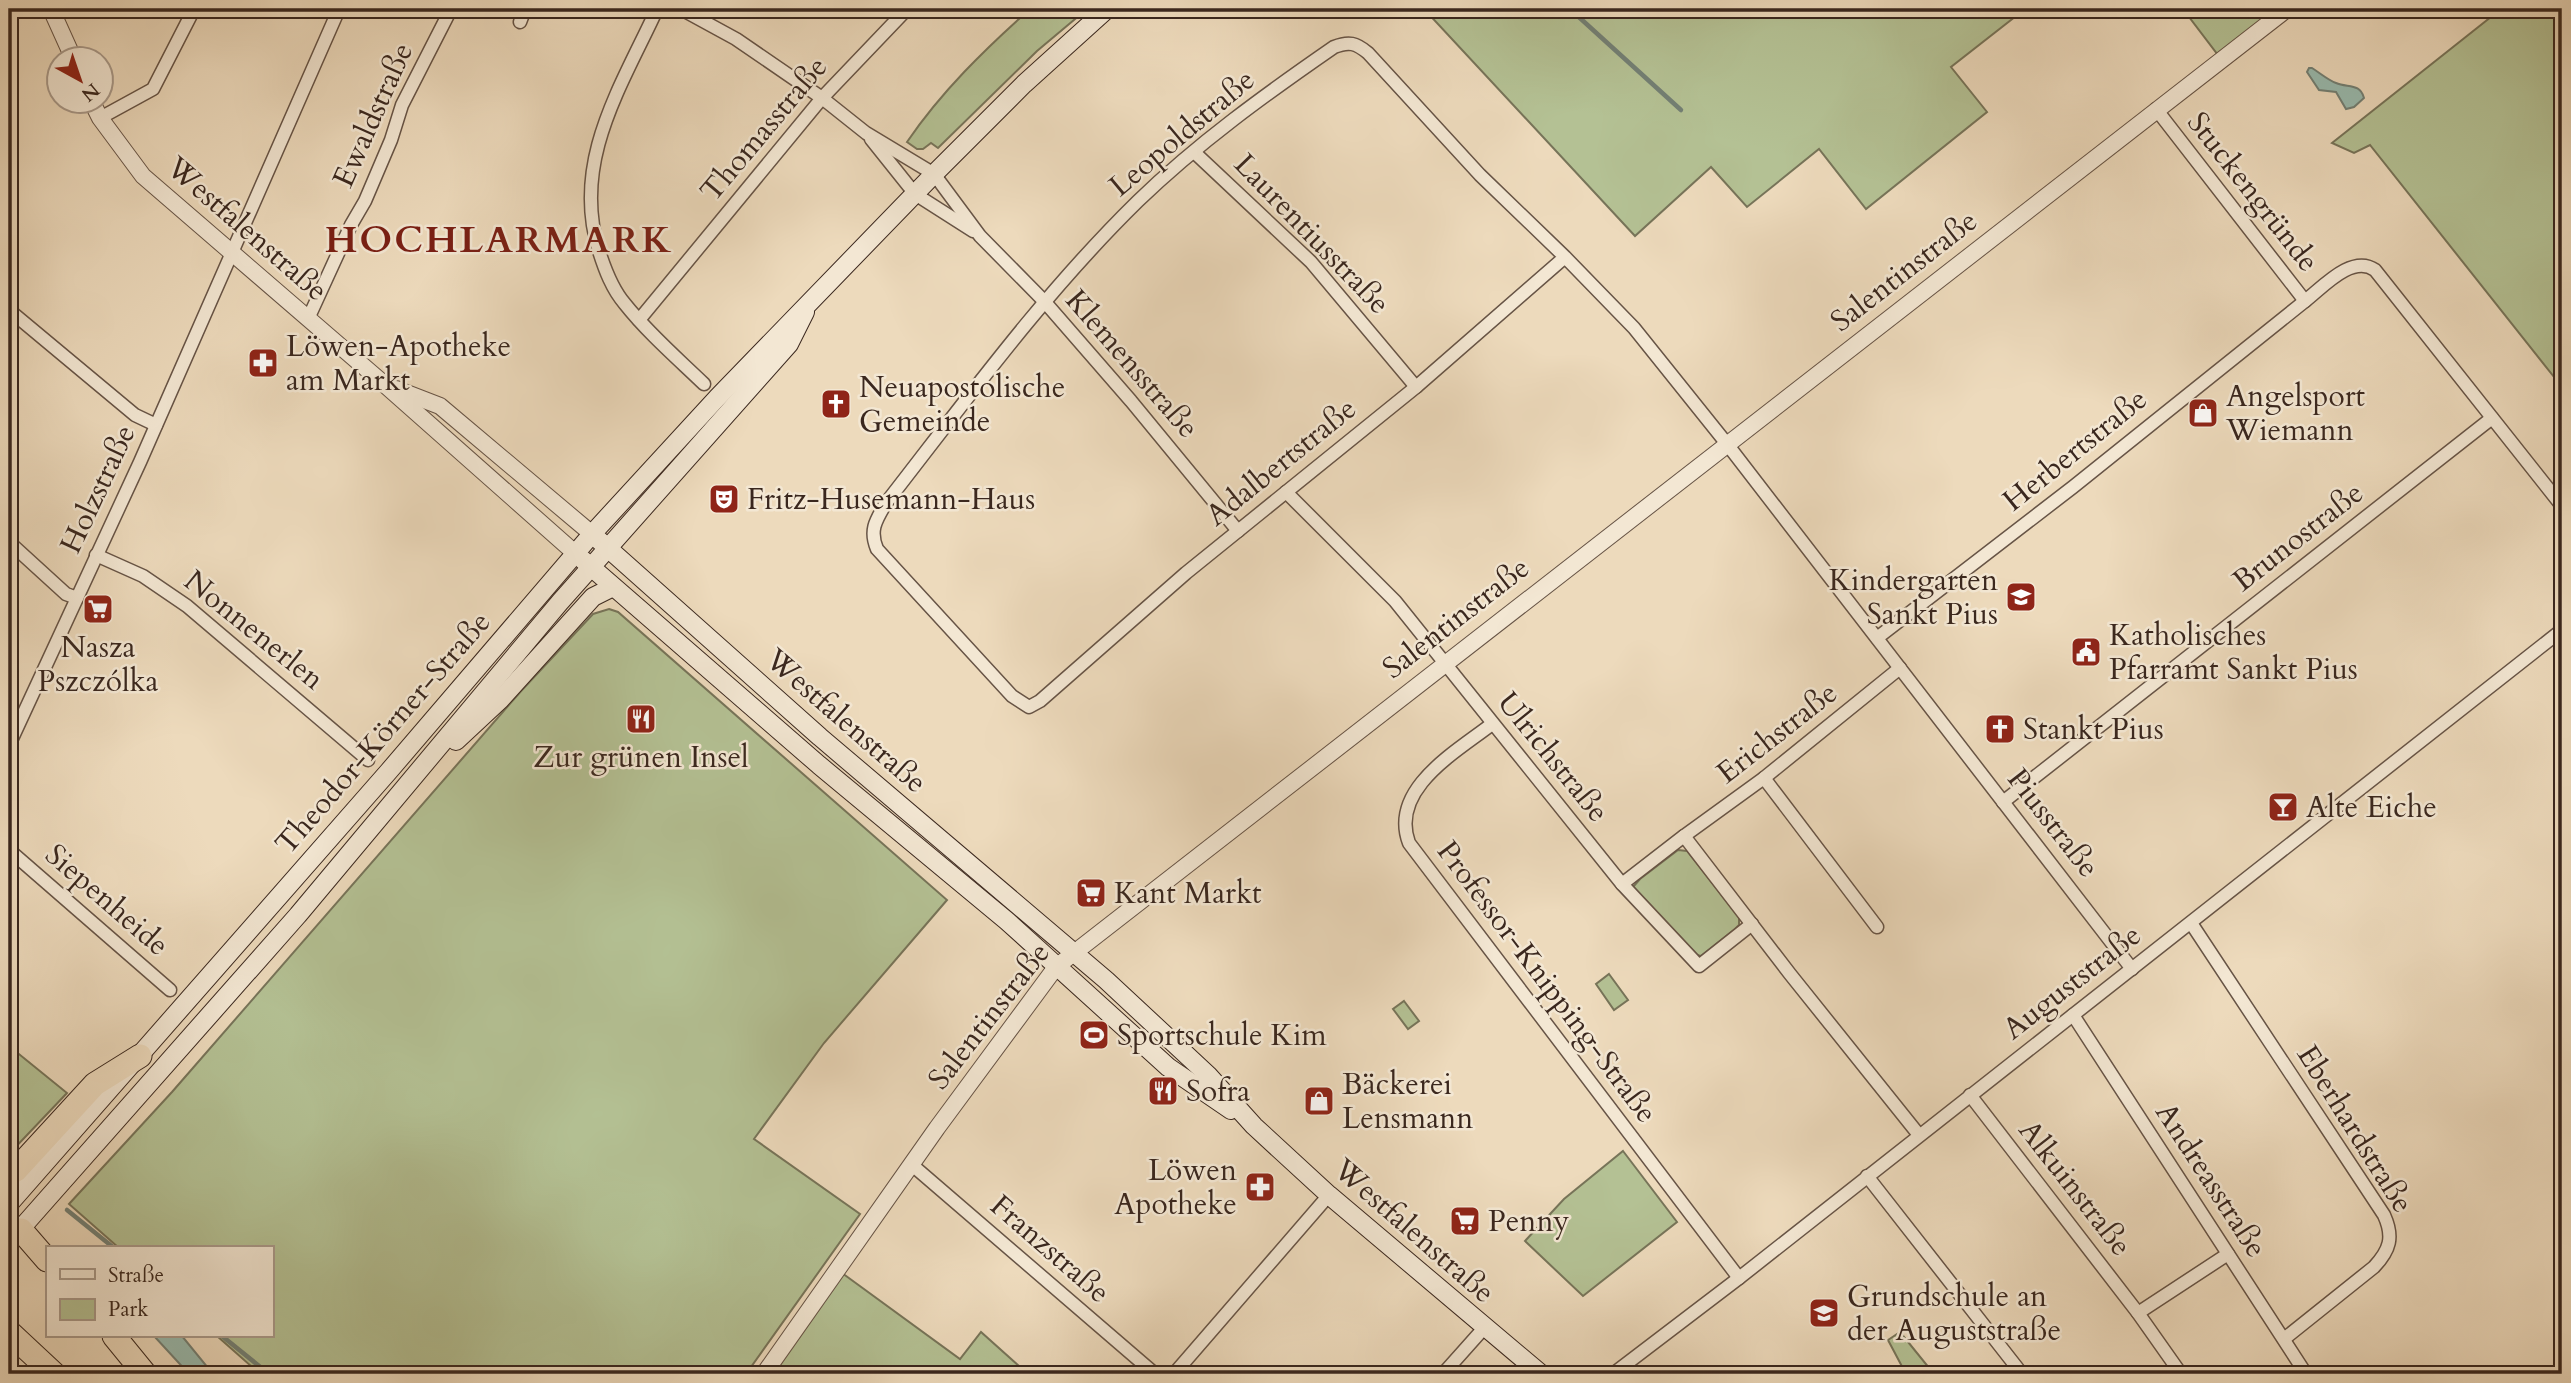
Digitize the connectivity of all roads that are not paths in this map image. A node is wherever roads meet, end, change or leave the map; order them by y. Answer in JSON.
{"nodes":[{"id":1,"x":51,"y":9,"type":"edge"},
{"id":2,"x":194,"y":9,"type":"edge"},
{"id":3,"x":339,"y":9,"type":"edge"},
{"id":4,"x":451,"y":9,"type":"edge"},
{"id":5,"x":525,"y":9,"type":"edge"},
{"id":6,"x":657,"y":9,"type":"edge"},
{"id":7,"x":681,"y":9,"type":"edge"},
{"id":8,"x":907,"y":9,"type":"edge"},
{"id":9,"x":1107,"y":9,"type":"edge"},
{"id":10,"x":2287,"y":9,"type":"edge"},
{"id":11,"x":520,"y":22,"type":"dead end"},
{"id":12,"x":68,"y":46,"type":"edge"},
{"id":13,"x":822,"y":98,"type":"junction"},
{"id":14,"x":2156,"y":109,"type":"junction"},
{"id":15,"x":100,"y":118,"type":"joint"},
{"id":16,"x":866,"y":133,"type":"junction"},
{"id":17,"x":1194,"y":152,"type":"junction"},
{"id":18,"x":934,"y":174,"type":"junction"},
{"id":19,"x":915,"y":194,"type":"junction"},
{"id":20,"x":980,"y":236,"type":"junction"},
{"id":21,"x":232,"y":253,"type":"junction"},
{"id":22,"x":1565,"y":257,"type":"junction"},
{"id":23,"x":1044,"y":301,"type":"junction"},
{"id":24,"x":2305,"y":301,"type":"junction"},
{"id":25,"x":808,"y":306,"type":"junction"},
{"id":26,"x":9,"y":310,"type":"edge"},
{"id":27,"x":308,"y":319,"type":"junction"},
{"id":28,"x":639,"y":320,"type":"junction"},
{"id":29,"x":384,"y":384,"type":"junction"},
{"id":30,"x":704,"y":384,"type":"dead end"},
{"id":31,"x":1416,"y":387,"type":"junction"},
{"id":32,"x":2492,"y":418,"type":"junction"},
{"id":33,"x":156,"y":425,"type":"junction"},
{"id":34,"x":1727,"y":444,"type":"junction"},
{"id":35,"x":1286,"y":492,"type":"junction"},
{"id":36,"x":2562,"y":506,"type":"edge"},
{"id":37,"x":1238,"y":531,"type":"junction"},
{"id":38,"x":593,"y":534,"type":"junction"},
{"id":39,"x":9,"y":542,"type":"edge"},
{"id":40,"x":608,"y":548,"type":"junction"},
{"id":41,"x":576,"y":554,"type":"junction"},
{"id":42,"x":96,"y":555,"type":"junction"},
{"id":43,"x":590,"y":567,"type":"junction"},
{"id":44,"x":613,"y":587,"type":"junction"},
{"id":45,"x":77,"y":598,"type":"junction"},
{"id":46,"x":2562,"y":630,"type":"edge"},
{"id":47,"x":1877,"y":638,"type":"junction"},
{"id":48,"x":1443,"y":663,"type":"junction"},
{"id":49,"x":1900,"y":668,"type":"junction"},
{"id":50,"x":1029,"y":706,"type":"joint"},
{"id":51,"x":1492,"y":724,"type":"junction"},
{"id":52,"x":9,"y":745,"type":"edge"},
{"id":53,"x":368,"y":760,"type":"dead end"},
{"id":54,"x":1764,"y":778,"type":"junction"},
{"id":55,"x":411,"y":781,"type":"junction"},
{"id":56,"x":2003,"y":802,"type":"junction"},
{"id":57,"x":1684,"y":836,"type":"junction"},
{"id":58,"x":9,"y":850,"type":"edge"},
{"id":59,"x":1622,"y":884,"type":"junction"},
{"id":60,"x":2191,"y":923,"type":"junction"},
{"id":61,"x":1752,"y":924,"type":"junction"},
{"id":62,"x":1877,"y":927,"type":"dead end"},
{"id":63,"x":1074,"y":953,"type":"junction"},
{"id":64,"x":1056,"y":967,"type":"junction"},
{"id":65,"x":2132,"y":969,"type":"junction"},
{"id":66,"x":170,"y":990,"type":"dead end"},
{"id":67,"x":2073,"y":1015,"type":"junction"},
{"id":68,"x":140,"y":1056,"type":"junction"},
{"id":69,"x":1970,"y":1095,"type":"junction"},
{"id":70,"x":1254,"y":1126,"type":"junction"},
{"id":71,"x":1919,"y":1135,"type":"junction"},
{"id":72,"x":911,"y":1164,"type":"junction"},
{"id":73,"x":9,"y":1174,"type":"edge"},
{"id":74,"x":1867,"y":1176,"type":"junction"},
{"id":75,"x":1329,"y":1195,"type":"junction"},
{"id":76,"x":9,"y":1204,"type":"edge"},
{"id":77,"x":13,"y":1234,"type":"edge"},
{"id":78,"x":2228,"y":1254,"type":"junction"},
{"id":79,"x":46,"y":1259,"type":"edge"},
{"id":80,"x":1739,"y":1278,"type":"junction"},
{"id":81,"x":2138,"y":1313,"type":"junction"},
{"id":82,"x":1484,"y":1328,"type":"junction"},
{"id":83,"x":9,"y":1332,"type":"edge"},
{"id":84,"x":116,"y":1338,"type":"edge"},
{"id":85,"x":2284,"y":1339,"type":"junction"},
{"id":86,"x":54,"y":1374,"type":"edge"},
{"id":87,"x":145,"y":1374,"type":"edge"},
{"id":88,"x":764,"y":1374,"type":"edge"},
{"id":89,"x":1155,"y":1374,"type":"edge"},
{"id":90,"x":1174,"y":1374,"type":"edge"},
{"id":91,"x":1443,"y":1374,"type":"edge"},
{"id":92,"x":1541,"y":1374,"type":"edge"},
{"id":93,"x":1613,"y":1374,"type":"edge"},
{"id":94,"x":2022,"y":1374,"type":"edge"},
{"id":95,"x":2181,"y":1374,"type":"edge"},
{"id":96,"x":2306,"y":1374,"type":"edge"}],
"edges":[{"from":1,"to":12,"type":"street"},
{"from":2,"to":15,"type":"street"},
{"from":3,"to":21,"type":"street","name":"Holzstraße"},
{"from":4,"to":27,"type":"street","name":"Ewaldstraße"},
{"from":5,"to":11,"type":"street"},
{"from":6,"to":28,"type":"street"},
{"from":7,"to":13,"type":"street"},
{"from":8,"to":13,"type":"street","name":"Thomasstraße"},
{"from":9,"to":18,"type":"main road","name":"Theodor-Körner-Straße"},
{"from":10,"to":14,"type":"street","name":"Salentinstraße"},
{"from":13,"to":16,"type":"street"},
{"from":13,"to":28,"type":"street","name":"Thomasstraße"},
{"from":14,"to":24,"type":"street","name":"Stuckengründe"},
{"from":14,"to":34,"type":"street","name":"Salentinstraße"},
{"from":15,"to":21,"type":"street","name":"Westfalenstraße"},
{"from":16,"to":18,"type":"street"},
{"from":16,"to":19,"type":"street","name":"Klemensstraße"},
{"from":17,"to":22,"type":"street","name":"Leopoldstraße"},
{"from":17,"to":23,"type":"street","name":"Leopoldstraße"},
{"from":17,"to":31,"type":"street","name":"Laurentiusstraße"},
{"from":18,"to":19,"type":"main road","name":"Theodor-Körner-Straße"},
{"from":18,"to":20,"type":"street","name":"Klemensstraße"},
{"from":19,"to":20,"type":"street","name":"Klemensstraße"},
{"from":19,"to":25,"type":"main road","name":"Theodor-Körner-Straße"},
{"from":20,"to":23,"type":"street","name":"Klemensstraße"},
{"from":21,"to":27,"type":"street","name":"Westfalenstraße"},
{"from":21,"to":33,"type":"street","name":"Holzstraße"},
{"from":22,"to":31,"type":"street","name":"Adalbertstraße"},
{"from":22,"to":34,"type":"street","name":"Leopoldstraße"},
{"from":23,"to":37,"type":"street","name":"Klemensstraße"},
{"from":23,"to":50,"type":"street","name":"Leopoldstraße"},
{"from":24,"to":32,"type":"street","name":"Stuckengründe"},
{"from":24,"to":47,"type":"street","name":"Herbertstraße"},
{"from":25,"to":38,"type":"main road","name":"Theodor-Körner-Straße"},
{"from":25,"to":40,"type":"main road","name":"Theodor-Körner-Straße"},
{"from":26,"to":33,"type":"street"},
{"from":27,"to":29,"type":"street","name":"Westfalenstraße"},
{"from":28,"to":30,"type":"street"},
{"from":29,"to":38,"type":"street","name":"Westfalenstraße"},
{"from":29,"to":41,"type":"street","name":"Westfalenstraße"},
{"from":31,"to":35,"type":"street","name":"Adalbertstraße"},
{"from":32,"to":36,"type":"street","name":"Stuckengründe"},
{"from":32,"to":56,"type":"street","name":"Brunostraße"},
{"from":33,"to":42,"type":"street","name":"Holzstraße"},
{"from":34,"to":47,"type":"street","name":"Piusstraße"},
{"from":34,"to":48,"type":"street","name":"Salentinstraße"},
{"from":35,"to":37,"type":"street","name":"Adalbertstraße"},
{"from":35,"to":48,"type":"street","name":"Ulrichstraße"},
{"from":37,"to":50,"type":"street","name":"Adalbertstraße"},
{"from":38,"to":40,"type":"main road","name":"Westfalenstraße"},
{"from":38,"to":41,"type":"main road","name":"Theodor-Körner-Straße"},
{"from":39,"to":45,"type":"street"},
{"from":40,"to":43,"type":"main road","name":"Theodor-Körner-Straße"},
{"from":40,"to":63,"type":"main road","name":"Westfalenstraße"},
{"from":41,"to":43,"type":"main road","name":"Westfalenstraße"},
{"from":41,"to":68,"type":"main road","name":"Theodor-Körner-Straße"},
{"from":42,"to":45,"type":"street","name":"Holzstraße"},
{"from":42,"to":53,"type":"street","name":"Nonnenerlen"},
{"from":43,"to":44,"type":"main road","name":"Westfalenstraße"},
{"from":43,"to":55,"type":"main road","name":"Theodor-Körner-Straße"},
{"from":44,"to":55,"type":"main road","name":"Theodor-Körner-Straße"},
{"from":44,"to":64,"type":"main road","name":"Westfalenstraße"},
{"from":45,"to":52,"type":"street","name":"Holzstraße"},
{"from":46,"to":60,"type":"street","name":"Auguststraße"},
{"from":47,"to":49,"type":"street","name":"Piusstraße"},
{"from":48,"to":51,"type":"street","name":"Ulrichstraße"},
{"from":48,"to":63,"type":"street","name":"Salentinstraße"},
{"from":49,"to":54,"type":"street","name":"Erichstraße"},
{"from":49,"to":56,"type":"street","name":"Piusstraße"},
{"from":51,"to":59,"type":"street","name":"Ulrichstraße"},
{"from":51,"to":80,"type":"street","name":"Professor-Knipping-Straße"},
{"from":54,"to":57,"type":"street","name":"Erichstraße"},
{"from":54,"to":62,"type":"street"},
{"from":55,"to":77,"type":"main road","name":"Theodor-Körner-Straße"},
{"from":56,"to":65,"type":"street","name":"Piusstraße"},
{"from":57,"to":59,"type":"street"},
{"from":57,"to":61,"type":"street"},
{"from":58,"to":66,"type":"street","name":"Siepenheide"},
{"from":59,"to":61,"type":"street","name":"Ulrichstraße"},
{"from":60,"to":65,"type":"street","name":"Auguststraße"},
{"from":60,"to":85,"type":"street","name":"Eberhardstraße"},
{"from":61,"to":71,"type":"street"},
{"from":63,"to":64,"type":"street","name":"Salentinstraße"},
{"from":63,"to":70,"type":"main road","name":"Westfalenstraße"},
{"from":64,"to":70,"type":"main road","name":"Westfalenstraße"},
{"from":64,"to":72,"type":"street","name":"Salentinstraße"},
{"from":65,"to":67,"type":"street","name":"Auguststraße"},
{"from":67,"to":69,"type":"street","name":"Auguststraße"},
{"from":67,"to":78,"type":"street","name":"Andreasstraße"},
{"from":68,"to":73,"type":"highway"},
{"from":68,"to":76,"type":"main road","name":"Theodor-Körner-Straße"},
{"from":69,"to":71,"type":"street","name":"Auguststraße"},
{"from":69,"to":81,"type":"street","name":"Alkuinstraße"},
{"from":70,"to":75,"type":"main road","name":"Westfalenstraße"},
{"from":71,"to":74,"type":"street","name":"Auguststraße"},
{"from":72,"to":88,"type":"street","name":"Salentinstraße"},
{"from":72,"to":89,"type":"street","name":"Franzstraße"},
{"from":74,"to":80,"type":"street","name":"Auguststraße"},
{"from":74,"to":94,"type":"street"},
{"from":75,"to":82,"type":"main road","name":"Westfalenstraße"},
{"from":75,"to":90,"type":"street"},
{"from":77,"to":79,"type":"highway"},
{"from":78,"to":81,"type":"street"},
{"from":78,"to":85,"type":"street","name":"Andreasstraße"},
{"from":80,"to":93,"type":"street","name":"Auguststraße"},
{"from":81,"to":95,"type":"street","name":"Alkuinstraße"},
{"from":82,"to":91,"type":"street"},
{"from":82,"to":92,"type":"main road","name":"Westfalenstraße"},
{"from":83,"to":86,"type":"highway"},
{"from":84,"to":87,"type":"highway"},
{"from":85,"to":96,"type":"street","name":"Andreasstraße"}]}
